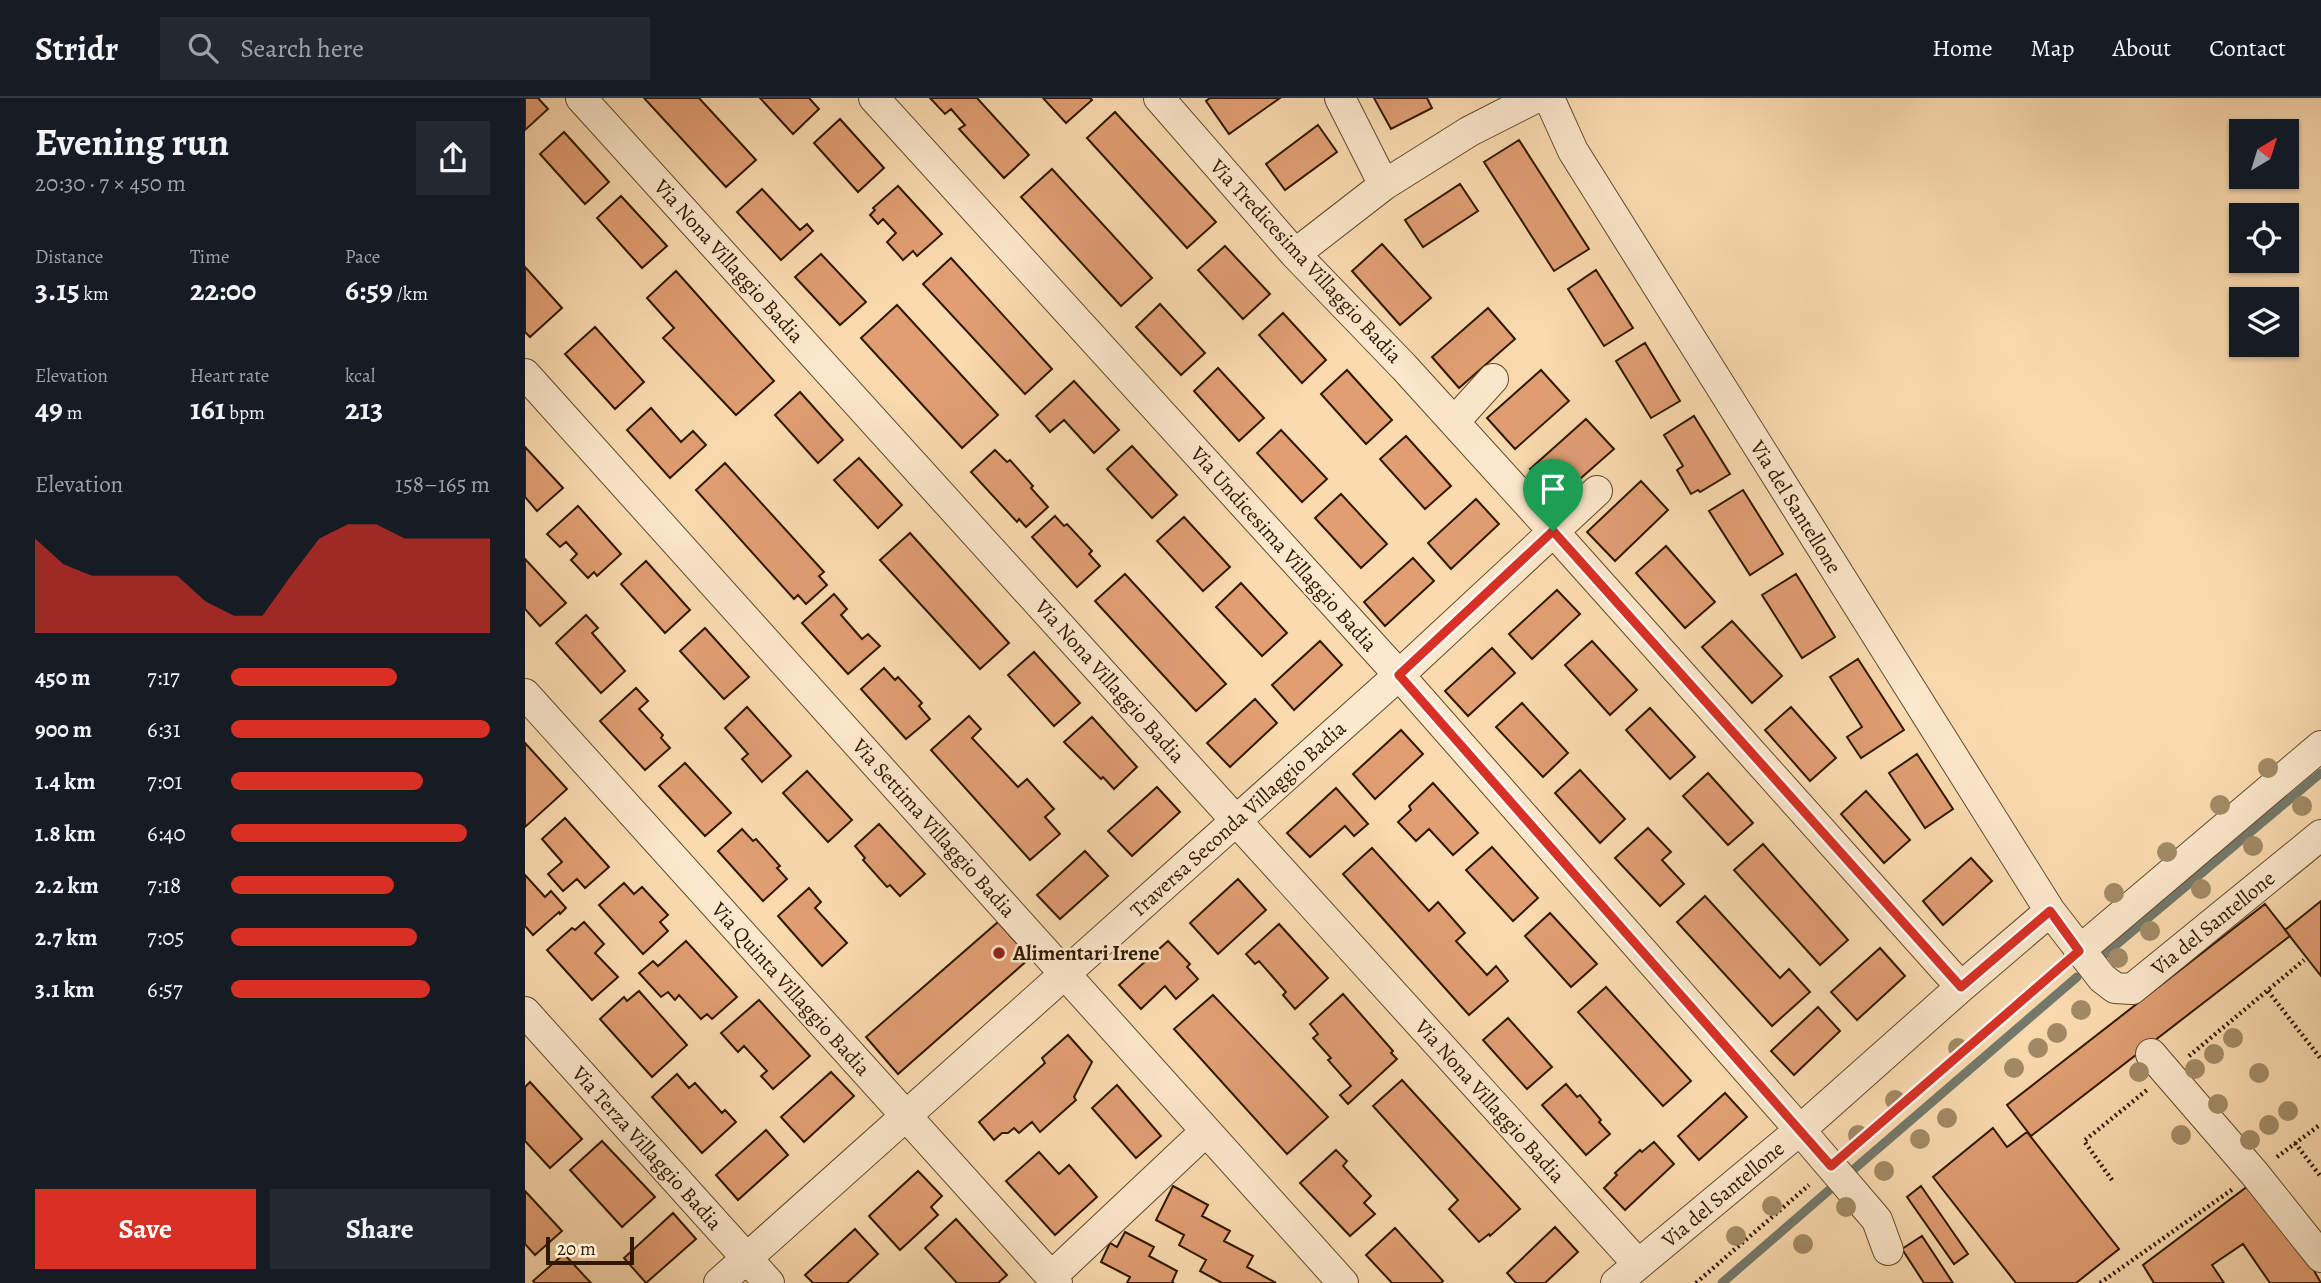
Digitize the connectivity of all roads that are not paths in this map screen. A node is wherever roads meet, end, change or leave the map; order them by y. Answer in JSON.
{"nodes":[{"id":1,"x":582,"y":98,"type":"edge"},
{"id":2,"x":874,"y":98,"type":"edge"},
{"id":3,"x":1159,"y":98,"type":"edge"},
{"id":4,"x":1340,"y":98,"type":"edge"},
{"id":5,"x":1535,"y":98,"type":"edge"},
{"id":6,"x":1549,"y":98,"type":"edge"},
{"id":7,"x":1384,"y":185,"type":"junction"},
{"id":8,"x":1295,"y":254,"type":"junction"},
{"id":9,"x":525,"y":374,"type":"edge"},
{"id":10,"x":1493,"y":379,"type":"dead end"},
{"id":11,"x":1454,"y":422,"type":"junction"},
{"id":12,"x":1597,"y":491,"type":"dead end"},
{"id":13,"x":1553,"y":531,"type":"junction"},
{"id":14,"x":1399,"y":675,"type":"junction"},
{"id":15,"x":525,"y":694,"type":"edge"},
{"id":16,"x":2321,"y":746,"type":"edge"},
{"id":17,"x":1236,"y":821,"type":"junction"},
{"id":18,"x":2321,"y":835,"type":"edge"},
{"id":19,"x":2050,"y":911,"type":"junction"},
{"id":20,"x":2079,"y":951,"type":"junction"},
{"id":21,"x":1065,"y":973,"type":"junction"},
{"id":22,"x":1961,"y":987,"type":"junction"},
{"id":23,"x":525,"y":1012,"type":"edge"},
{"id":24,"x":2151,"y":1054,"type":"dead end"},
{"id":25,"x":905,"y":1116,"type":"junction"},
{"id":26,"x":1800,"y":1130,"type":"junction"},
{"id":27,"x":1206,"y":1131,"type":"junction"},
{"id":28,"x":1888,"y":1250,"type":"dead end"},
{"id":29,"x":2321,"y":1257,"type":"edge"},
{"id":30,"x":747,"y":1259,"type":"junction"},
{"id":31,"x":1627,"y":1274,"type":"edge"},
{"id":32,"x":1054,"y":1280,"type":"edge"},
{"id":33,"x":719,"y":1283,"type":"edge"},
{"id":34,"x":769,"y":1283,"type":"edge"},
{"id":35,"x":1343,"y":1283,"type":"edge"}],
"edges":[{"from":1,"to":17,"type":"street","name":"Via Nona Villaggio Badia"},
{"from":2,"to":14,"type":"street","name":"Via Undicesima Villaggio Badia"},
{"from":3,"to":8,"type":"street","name":"Via Tredicesima Villaggio Badia"},
{"from":4,"to":7,"type":"street"},
{"from":5,"to":7,"type":"street"},
{"from":6,"to":19,"type":"street","name":"Via del Santellone"},
{"from":7,"to":8,"type":"street"},
{"from":8,"to":11,"type":"street","name":"Via Tredicesima Villaggio Badia"},
{"from":9,"to":21,"type":"street","name":"Via Settima Villaggio Badia"},
{"from":10,"to":11,"type":"street"},
{"from":11,"to":13,"type":"street","name":"Via Tredicesima Villaggio Badia"},
{"from":12,"to":13,"type":"street","name":"Traversa Seconda Villaggio Badia"},
{"from":13,"to":14,"type":"street","name":"Traversa Seconda Villaggio Badia"},
{"from":13,"to":22,"type":"street","name":"Via Tredicesima Villaggio Badia"},
{"from":14,"to":17,"type":"street","name":"Traversa Seconda Villaggio Badia"},
{"from":14,"to":26,"type":"street","name":"Via Undicesima Villaggio Badia"},
{"from":15,"to":25,"type":"street","name":"Via Quinta Villaggio Badia"},
{"from":16,"to":20,"type":"street"},
{"from":17,"to":21,"type":"street","name":"Traversa Seconda Villaggio Badia"},
{"from":17,"to":31,"type":"street","name":"Via Nona Villaggio Badia"},
{"from":18,"to":20,"type":"street","name":"Via del Santellone"},
{"from":19,"to":20,"type":"street","name":"Via del Santellone"},
{"from":19,"to":22,"type":"street","name":"Via del Santellone"},
{"from":21,"to":25,"type":"street","name":"Traversa Seconda Villaggio Badia"},
{"from":21,"to":27,"type":"street","name":"Via Settima Villaggio Badia"},
{"from":22,"to":26,"type":"street","name":"Via del Santellone"},
{"from":23,"to":30,"type":"street","name":"Via Terza Villaggio Badia"},
{"from":24,"to":29,"type":"street"},
{"from":25,"to":30,"type":"street","name":"Traversa Seconda Villaggio Badia"},
{"from":25,"to":32,"type":"street","name":"Via Quinta Villaggio Badia"},
{"from":26,"to":28,"type":"street","name":"Via Undicesima Villaggio Badia"},
{"from":26,"to":31,"type":"street","name":"Via del Santellone"},
{"from":27,"to":32,"type":"street"},
{"from":27,"to":35,"type":"street","name":"Via Settima Villaggio Badia"},
{"from":30,"to":33,"type":"street","name":"Traversa Seconda Villaggio Badia"},
{"from":30,"to":34,"type":"street","name":"Via Terza Villaggio Badia"}]}
